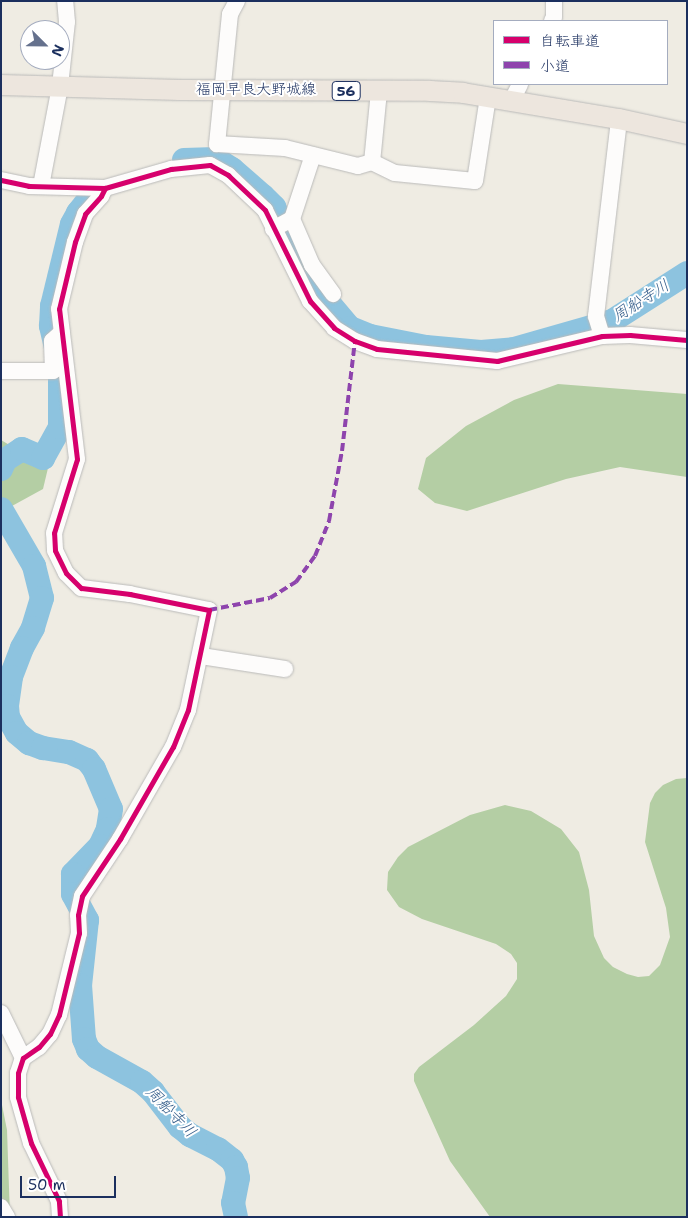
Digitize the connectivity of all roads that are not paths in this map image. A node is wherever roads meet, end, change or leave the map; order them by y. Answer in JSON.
{"nodes":[{"id":1,"x":65,"y":1,"type":"edge"},
{"id":2,"x":238,"y":1,"type":"edge"},
{"id":3,"x":554,"y":1,"type":"edge"},
{"id":4,"x":552,"y":20,"type":"edge"},
{"id":5,"x":1,"y":85,"type":"edge"},
{"id":6,"x":520,"y":85,"type":"edge"},
{"id":7,"x":60,"y":86,"type":"junction"},
{"id":8,"x":221,"y":90,"type":"junction"},
{"id":9,"x":379,"y":91,"type":"junction"},
{"id":10,"x":488,"y":97,"type":"junction"},
{"id":11,"x":511,"y":102,"type":"junction"},
{"id":12,"x":619,"y":119,"type":"junction"},
{"id":13,"x":687,"y":134,"type":"edge"},
{"id":14,"x":313,"y":155,"type":"junction"},
{"id":15,"x":372,"y":162,"type":"junction"},
{"id":16,"x":1,"y":180,"type":"edge"},
{"id":17,"x":41,"y":186,"type":"junction"},
{"id":18,"x":99,"y":188,"type":"junction"},
{"id":19,"x":283,"y":224,"type":"junction"},
{"id":20,"x":333,"y":294,"type":"dead end"},
{"id":21,"x":62,"y":332,"type":"junction"},
{"id":22,"x":602,"y":336,"type":"junction"},
{"id":23,"x":687,"y":340,"type":"edge"},
{"id":24,"x":1,"y":371,"type":"edge"},
{"id":25,"x":201,"y":656,"type":"junction"},
{"id":26,"x":285,"y":669,"type":"dead end"},
{"id":27,"x":1,"y":1013,"type":"edge"},
{"id":28,"x":23,"y":1058,"type":"junction"},
{"id":29,"x":1,"y":1207,"type":"edge"},
{"id":30,"x":7,"y":1217,"type":"edge"},
{"id":31,"x":60,"y":1217,"type":"edge"}],
"edges":[{"from":1,"to":7,"type":"street"},
{"from":2,"to":8,"type":"street"},
{"from":3,"to":4,"type":"street"},
{"from":5,"to":7,"type":"main road","name":"福岡早良大野城線","number":"56"},
{"from":6,"to":11,"type":"street"},
{"from":7,"to":8,"type":"main road","name":"福岡早良大野城線","number":"56"},
{"from":7,"to":17,"type":"street"},
{"from":8,"to":9,"type":"main road","name":"福岡早良大野城線","number":"56"},
{"from":8,"to":14,"type":"street"},
{"from":9,"to":10,"type":"main road","name":"福岡早良大野城線","number":"56"},
{"from":9,"to":15,"type":"street"},
{"from":10,"to":11,"type":"main road","name":"福岡早良大野城線","number":"56"},
{"from":10,"to":15,"type":"street"},
{"from":11,"to":12,"type":"main road","name":"福岡早良大野城線","number":"56"},
{"from":12,"to":13,"type":"main road","name":"福岡早良大野城線","number":"56"},
{"from":12,"to":22,"type":"street"},
{"from":14,"to":15,"type":"street"},
{"from":14,"to":19,"type":"street"},
{"from":16,"to":17,"type":"street"},
{"from":17,"to":18,"type":"street"},
{"from":18,"to":19,"type":"street"},
{"from":18,"to":21,"type":"street"},
{"from":19,"to":20,"type":"street"},
{"from":19,"to":22,"type":"street"},
{"from":21,"to":24,"type":"street"},
{"from":21,"to":25,"type":"street"},
{"from":22,"to":23,"type":"street"},
{"from":25,"to":26,"type":"street"},
{"from":25,"to":28,"type":"street"},
{"from":27,"to":28,"type":"street"},
{"from":28,"to":31,"type":"street"},
{"from":29,"to":30,"type":"street"}]}
